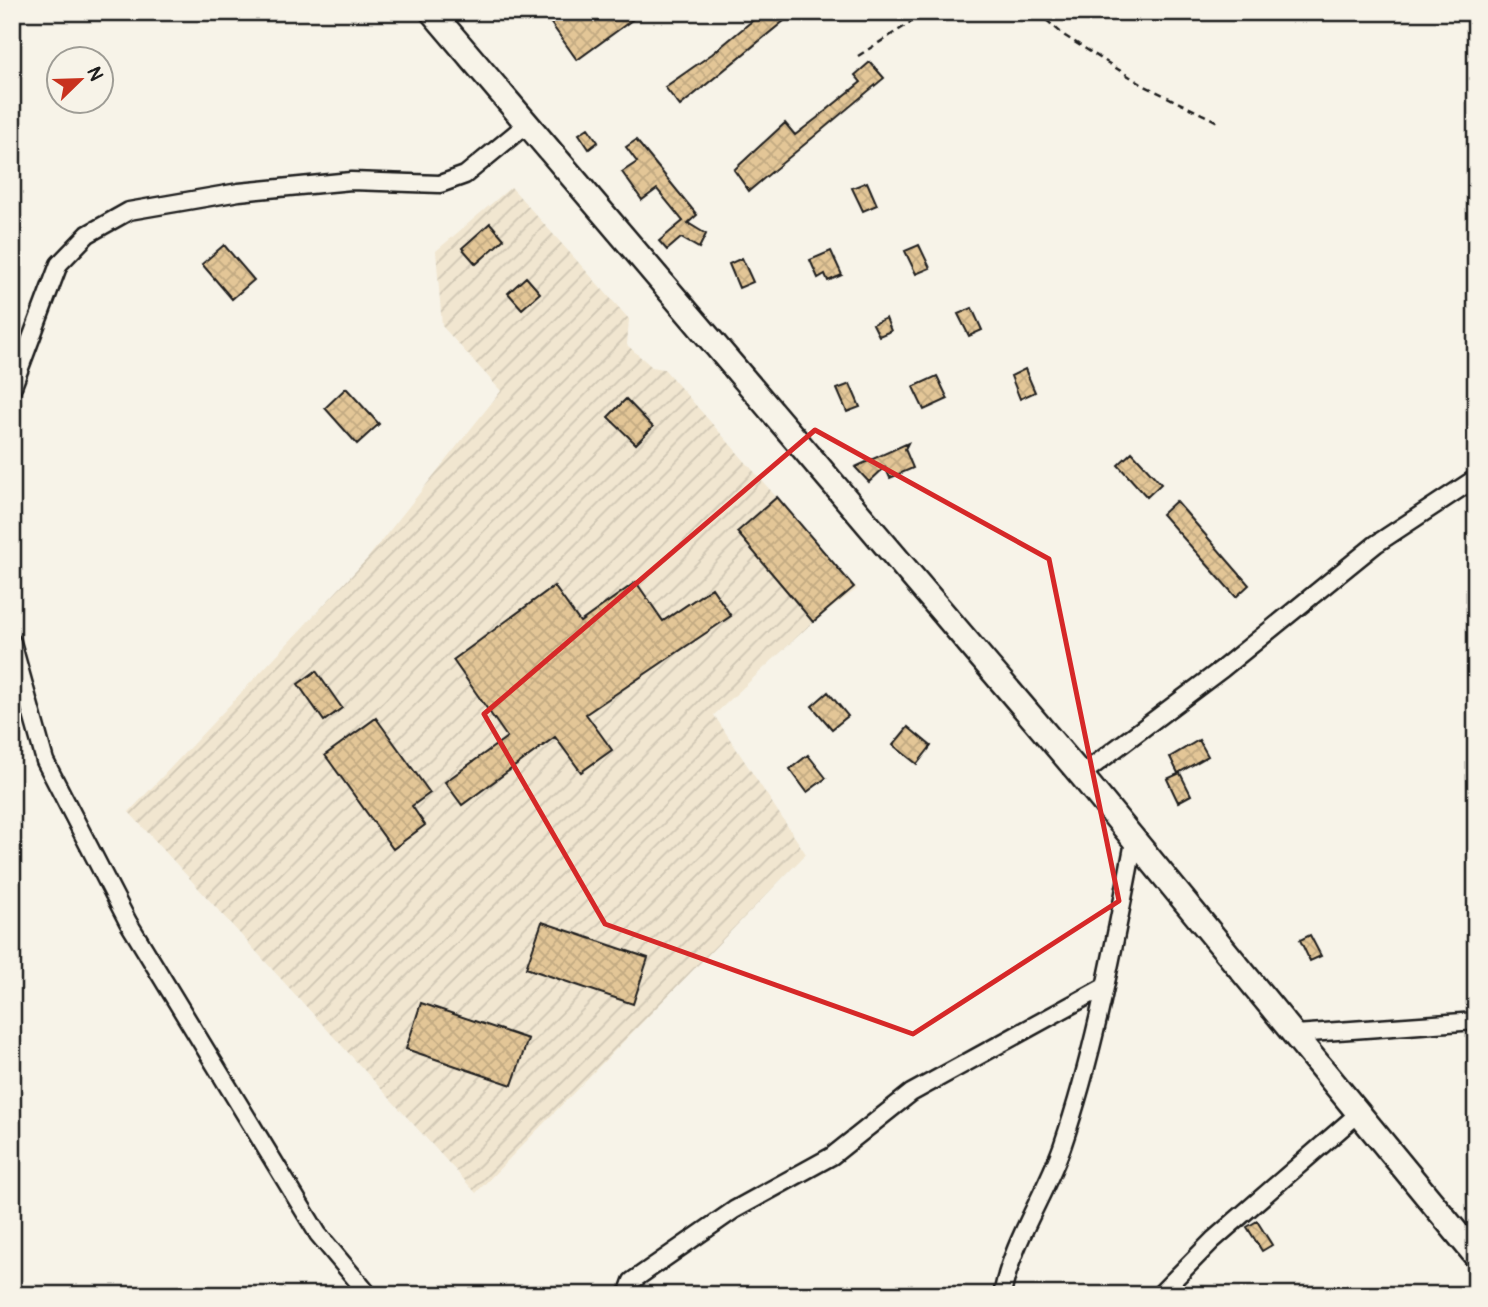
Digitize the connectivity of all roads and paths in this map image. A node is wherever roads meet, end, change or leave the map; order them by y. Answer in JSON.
{"nodes":[{"id":1,"x":432,"y":12,"type":"edge"},
{"id":2,"x":928,"y":12,"type":"edge"},
{"id":3,"x":1037,"y":12,"type":"edge"},
{"id":4,"x":1457,"y":12,"type":"edge"},
{"id":5,"x":1460,"y":21,"type":"dead end"},
{"id":6,"x":858,"y":56,"type":"dead end"},
{"id":7,"x":1220,"y":123,"type":"dead end"},
{"id":8,"x":527,"y":124,"type":"junction"},
{"id":9,"x":12,"y":389,"type":"edge"},
{"id":10,"x":1476,"y":478,"type":"edge"},
{"id":11,"x":12,"y":642,"type":"edge"},
{"id":12,"x":1081,"y":775,"type":"junction"},
{"id":13,"x":1135,"y":842,"type":"junction"},
{"id":14,"x":1104,"y":988,"type":"junction"},
{"id":15,"x":1476,"y":1021,"type":"edge"},
{"id":16,"x":1296,"y":1034,"type":"junction"},
{"id":17,"x":1359,"y":1113,"type":"junction"},
{"id":18,"x":1476,"y":1256,"type":"edge"},
{"id":19,"x":369,"y":1295,"type":"edge"},
{"id":20,"x":627,"y":1295,"type":"edge"},
{"id":21,"x":1002,"y":1295,"type":"edge"},
{"id":22,"x":1159,"y":1295,"type":"edge"}],
"edges":[{"from":1,"to":8,"type":"main road"},
{"from":2,"to":6,"type":"path"},
{"from":3,"to":7,"type":"path"},
{"from":4,"to":5,"type":"path"},
{"from":8,"to":9,"type":"street"},
{"from":8,"to":12,"type":"main road"},
{"from":10,"to":12,"type":"street"},
{"from":11,"to":19,"type":"street"},
{"from":12,"to":13,"type":"main road"},
{"from":13,"to":14,"type":"street"},
{"from":13,"to":16,"type":"main road"},
{"from":14,"to":20,"type":"street"},
{"from":14,"to":21,"type":"street"},
{"from":15,"to":16,"type":"street"},
{"from":16,"to":17,"type":"main road"},
{"from":17,"to":18,"type":"main road"},
{"from":17,"to":22,"type":"street"}]}
